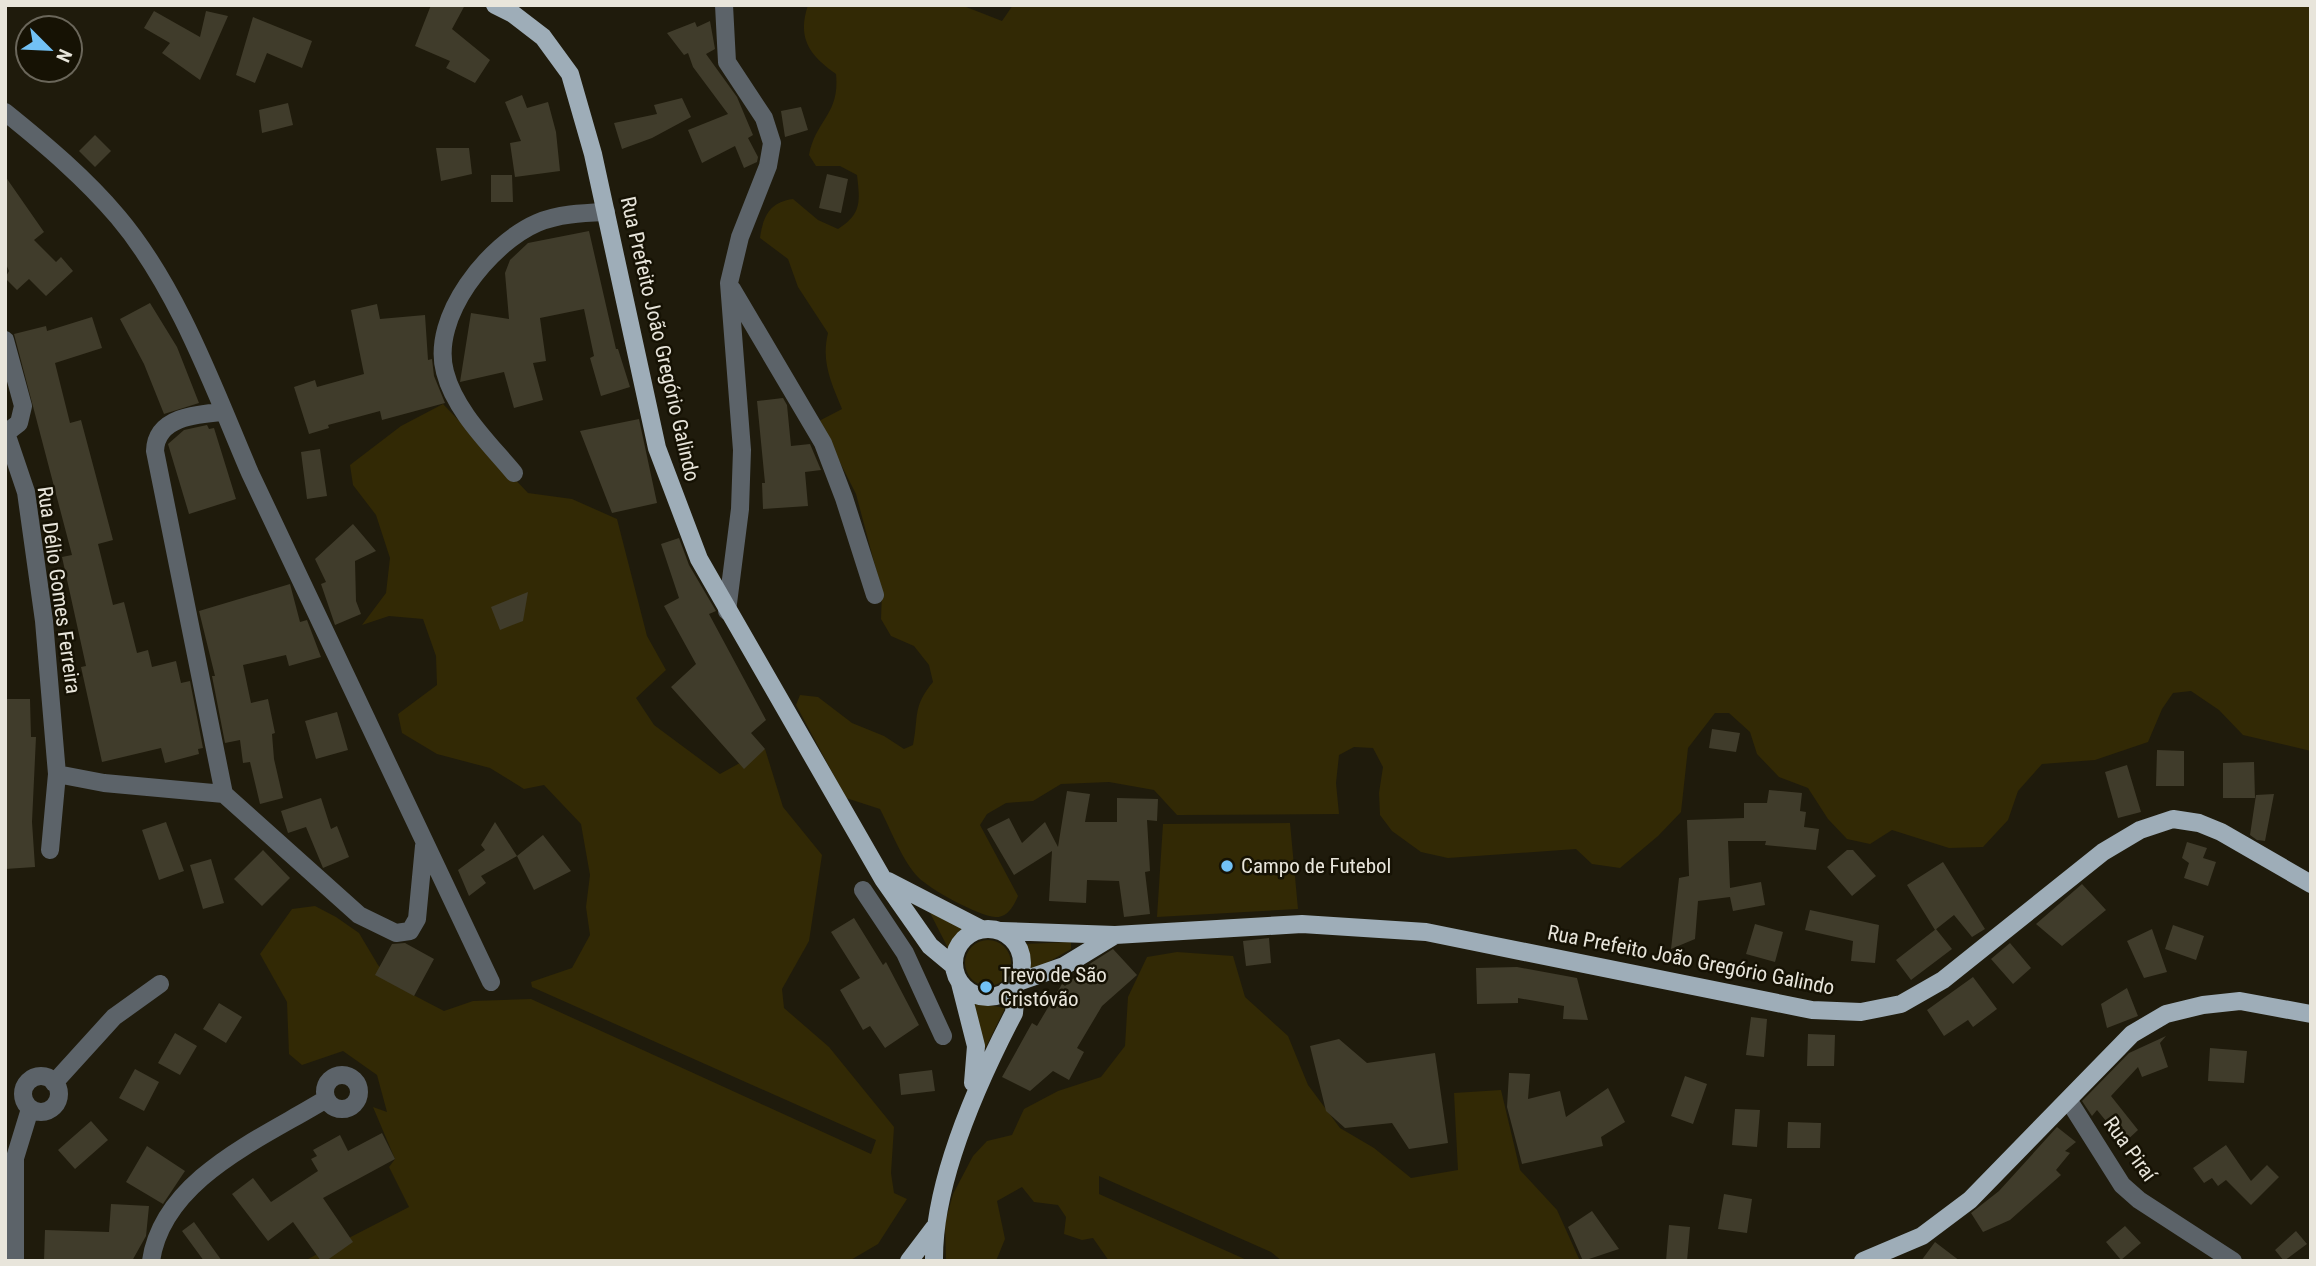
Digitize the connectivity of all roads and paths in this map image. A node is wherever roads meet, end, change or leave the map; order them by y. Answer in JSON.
{"nodes":[{"id":1,"x":495,"y":5,"type":"edge"},
{"id":2,"x":724,"y":5,"type":"edge"},
{"id":3,"x":5,"y":113,"type":"edge"},
{"id":4,"x":606,"y":212,"type":"junction"},
{"id":5,"x":729,"y":283,"type":"junction"},
{"id":6,"x":5,"y":340,"type":"edge"},
{"id":7,"x":224,"y":412,"type":"junction"},
{"id":8,"x":5,"y":433,"type":"edge"},
{"id":9,"x":514,"y":472,"type":"dead end"},
{"id":10,"x":875,"y":595,"type":"dead end"},
{"id":11,"x":727,"y":611,"type":"junction"},
{"id":12,"x":57,"y":774,"type":"junction"},
{"id":13,"x":224,"y":794,"type":"junction"},
{"id":14,"x":424,"y":846,"type":"junction"},
{"id":15,"x":50,"y":850,"type":"dead end"},
{"id":16,"x":883,"y":879,"type":"junction"},
{"id":17,"x":2311,"y":884,"type":"edge"},
{"id":18,"x":863,"y":890,"type":"dead end"},
{"id":19,"x":981,"y":929,"type":"junction"},
{"id":20,"x":1001,"y":931,"type":"junction"},
{"id":21,"x":1115,"y":935,"type":"junction"},
{"id":22,"x":930,"y":946,"type":"junction"},
{"id":23,"x":905,"y":953,"type":"junction"},
{"id":24,"x":957,"y":974,"type":"junction"},
{"id":25,"x":491,"y":982,"type":"dead end"},
{"id":26,"x":160,"y":984,"type":"dead end"},
{"id":27,"x":1010,"y":987,"type":"junction"},
{"id":28,"x":2311,"y":1014,"type":"edge"},
{"id":29,"x":943,"y":1036,"type":"dead end"},
{"id":30,"x":54,"y":1083,"type":"junction"},
{"id":31,"x":972,"y":1097,"type":"junction"},
{"id":32,"x":327,"y":1099,"type":"dead end"},
{"id":33,"x":2069,"y":1101,"type":"junction"},
{"id":34,"x":30,"y":1109,"type":"junction"},
{"id":35,"x":933,"y":1228,"type":"junction"},
{"id":36,"x":16,"y":1261,"type":"edge"},
{"id":37,"x":151,"y":1261,"type":"edge"},
{"id":38,"x":909,"y":1261,"type":"edge"},
{"id":39,"x":934,"y":1261,"type":"edge"},
{"id":40,"x":1863,"y":1261,"type":"edge"},
{"id":41,"x":2233,"y":1261,"type":"edge"}],
"edges":[{"from":1,"to":4,"type":"main road","name":"Rua Prefeito João Gregório Galindo"},
{"from":2,"to":5,"type":"street"},
{"from":3,"to":7,"type":"street"},
{"from":4,"to":9,"type":"street"},
{"from":4,"to":11,"type":"main road","name":"Rua Prefeito João Gregório Galindo"},
{"from":5,"to":10,"type":"street"},
{"from":5,"to":11,"type":"street"},
{"from":6,"to":8,"type":"street","name":"Rua Délio Gomes Ferreira"},
{"from":7,"to":13,"type":"street"},
{"from":7,"to":14,"type":"street"},
{"from":8,"to":12,"type":"street","name":"Rua Délio Gomes Ferreira"},
{"from":11,"to":16,"type":"main road","name":"Rua Prefeito João Gregório Galindo"},
{"from":12,"to":13,"type":"street"},
{"from":12,"to":15,"type":"street","name":"Rua Délio Gomes Ferreira"},
{"from":13,"to":14,"type":"street"},
{"from":14,"to":25,"type":"street"},
{"from":16,"to":19,"type":"main road"},
{"from":16,"to":22,"type":"main road","name":"Rua Prefeito João Gregório Galindo"},
{"from":17,"to":21,"type":"main road","name":"Rua Prefeito João Gregório Galindo"},
{"from":18,"to":23,"type":"street"},
{"from":19,"to":20,"type":"main road"},
{"from":19,"to":24,"type":"main road"},
{"from":20,"to":21,"type":"main road","name":"Rua Prefeito João Gregório Galindo"},
{"from":20,"to":27,"type":"main road"},
{"from":21,"to":27,"type":"main road"},
{"from":22,"to":23,"type":"street"},
{"from":22,"to":24,"type":"main road","name":"Rua Prefeito João Gregório Galindo"},
{"from":23,"to":29,"type":"street"},
{"from":24,"to":27,"type":"main road"},
{"from":24,"to":31,"type":"main road"},
{"from":26,"to":30,"type":"street"},
{"from":27,"to":31,"type":"main road"},
{"from":28,"to":33,"type":"main road"},
{"from":30,"to":34,"type":"street"},
{"from":30,"to":34,"type":"street"},
{"from":31,"to":35,"type":"main road"},
{"from":32,"to":37,"type":"street"},
{"from":33,"to":40,"type":"main road"},
{"from":33,"to":41,"type":"street","name":"Rua Piraí"},
{"from":34,"to":36,"type":"street"},
{"from":35,"to":38,"type":"main road"},
{"from":35,"to":39,"type":"main road"}]}
